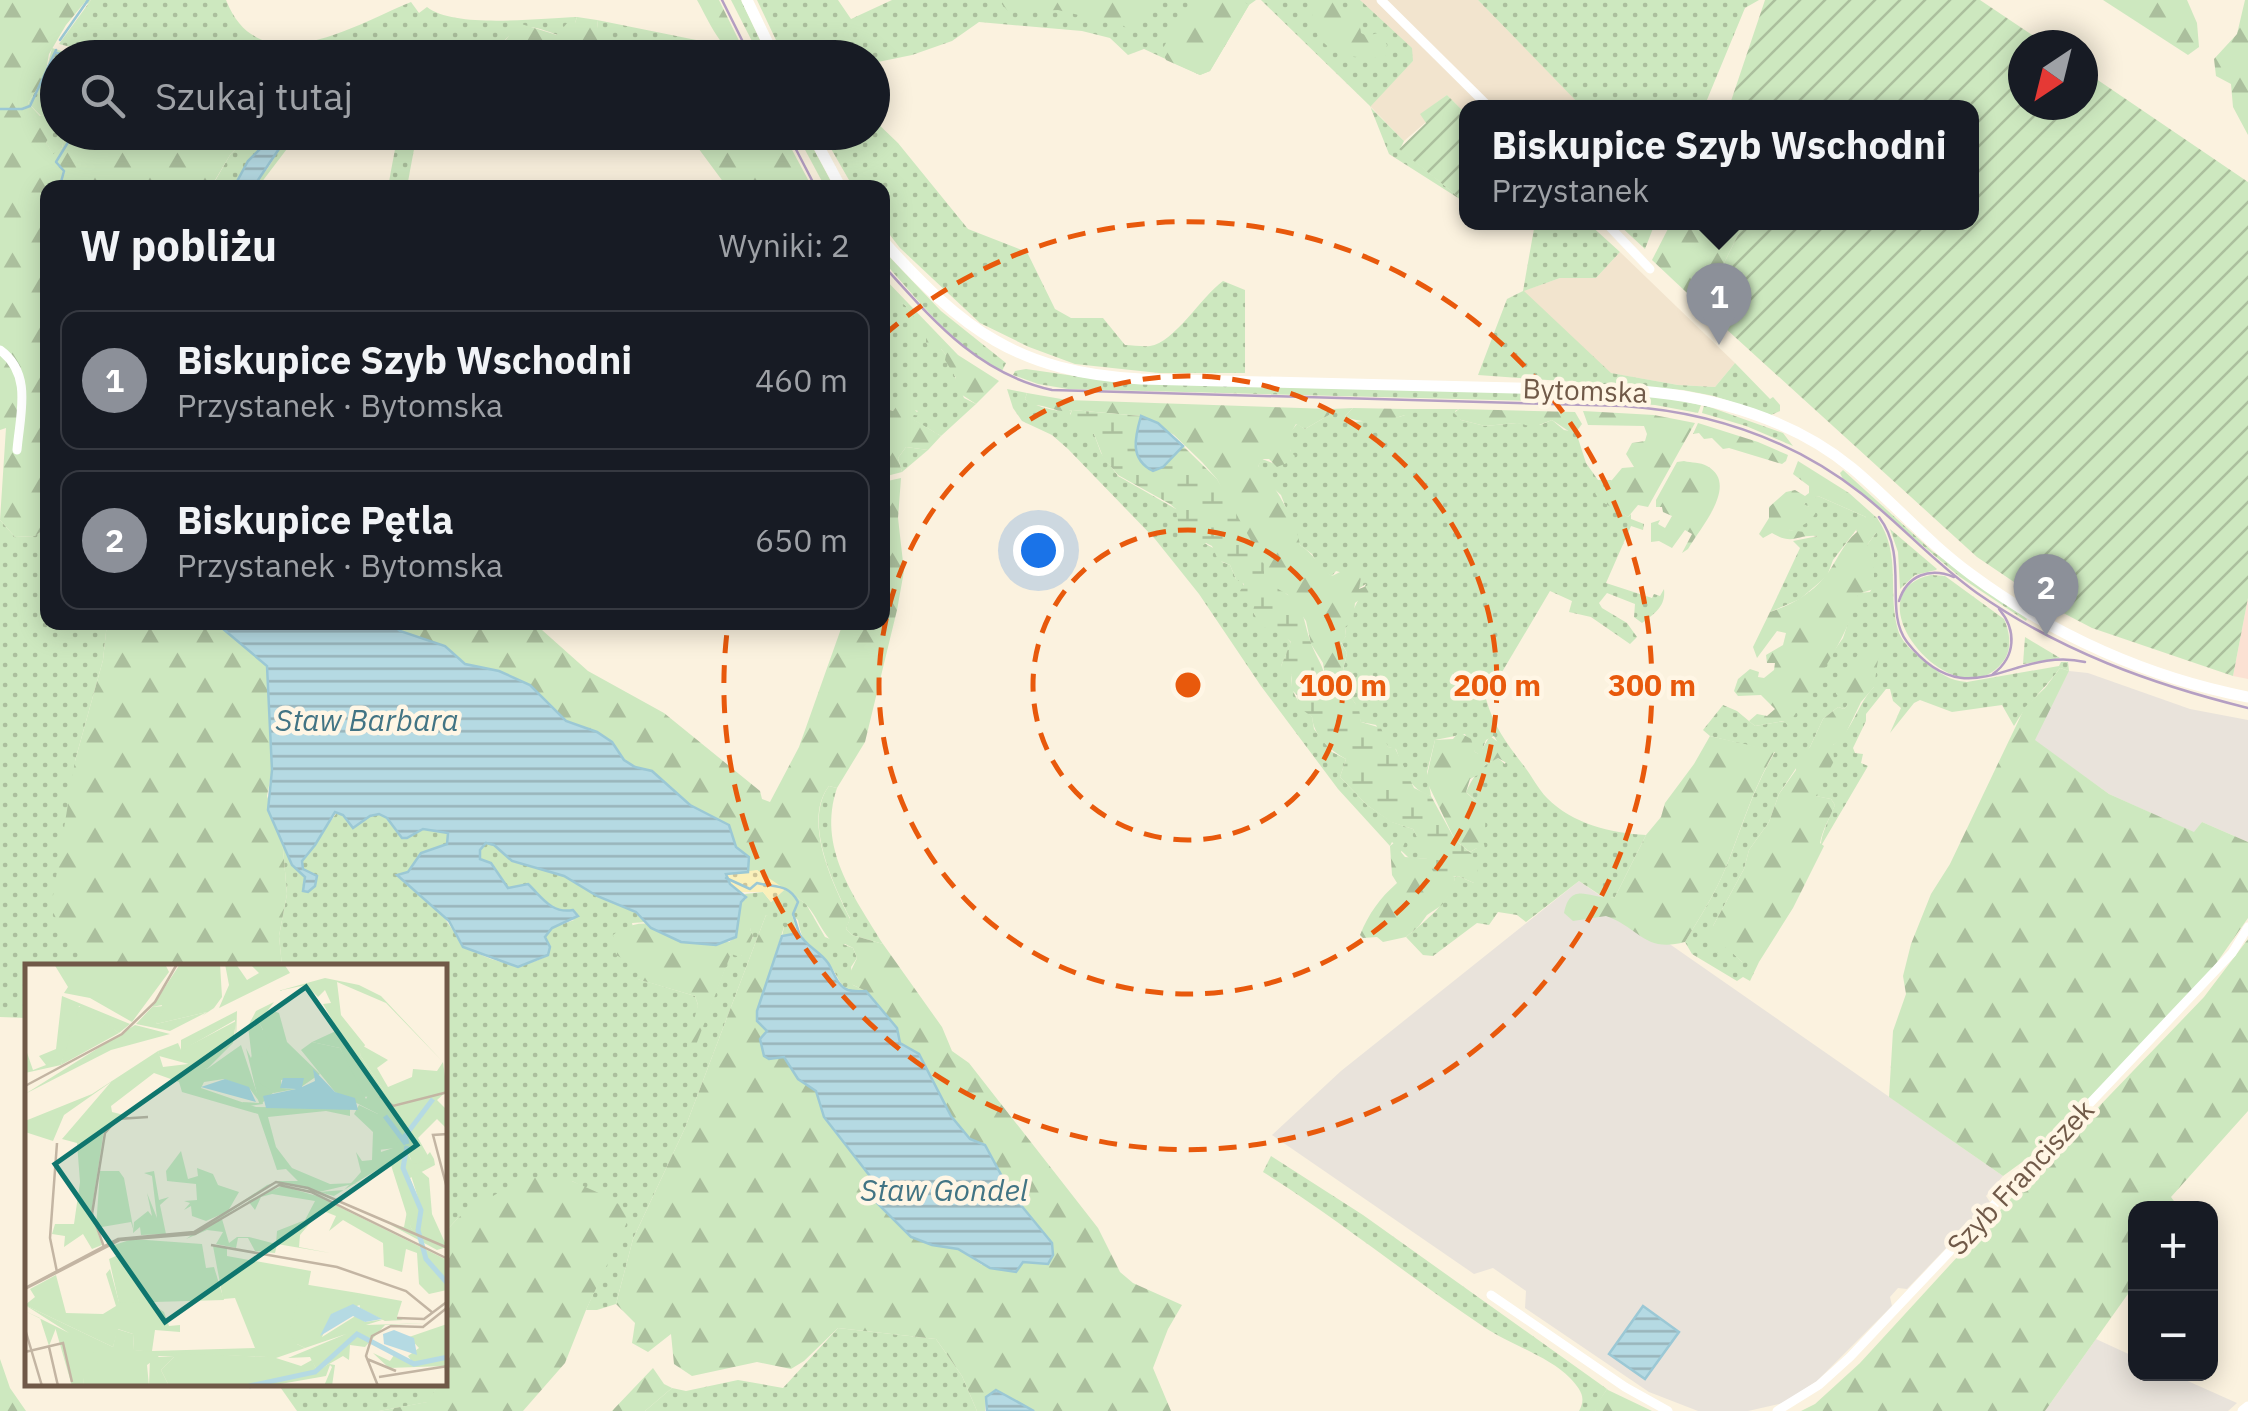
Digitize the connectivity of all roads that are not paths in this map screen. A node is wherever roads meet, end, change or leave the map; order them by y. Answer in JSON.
{"nodes":[{"id":1,"x":748,"y":0,"type":"edge"},
{"id":2,"x":1382,"y":0,"type":"edge"},
{"id":3,"x":767,"y":40,"type":"edge"},
{"id":4,"x":1482,"y":100,"type":"edge"},
{"id":5,"x":821,"y":150,"type":"edge"},
{"id":6,"x":837,"y":180,"type":"edge"},
{"id":7,"x":1613,"y":230,"type":"edge"},
{"id":8,"x":890,"y":249,"type":"edge"},
{"id":9,"x":1650,"y":269,"type":"dead end"},
{"id":10,"x":0,"y":350,"type":"edge"},
{"id":11,"x":17,"y":450,"type":"dead end"},
{"id":12,"x":2248,"y":696,"type":"edge"},
{"id":13,"x":2248,"y":928,"type":"edge"},
{"id":14,"x":1491,"y":1294,"type":"dead end"},
{"id":15,"x":1668,"y":1411,"type":"edge"},
{"id":16,"x":1777,"y":1411,"type":"edge"}],
"edges":[{"from":1,"to":3,"type":"street"},
{"from":2,"to":4,"type":"street"},
{"from":5,"to":6,"type":"street"},
{"from":7,"to":9,"type":"street"},
{"from":8,"to":12,"type":"street","name":"Bytomska"},
{"from":10,"to":11,"type":"street"},
{"from":13,"to":16,"type":"street","name":"Szyb Franciszek"},
{"from":14,"to":15,"type":"street"}]}
